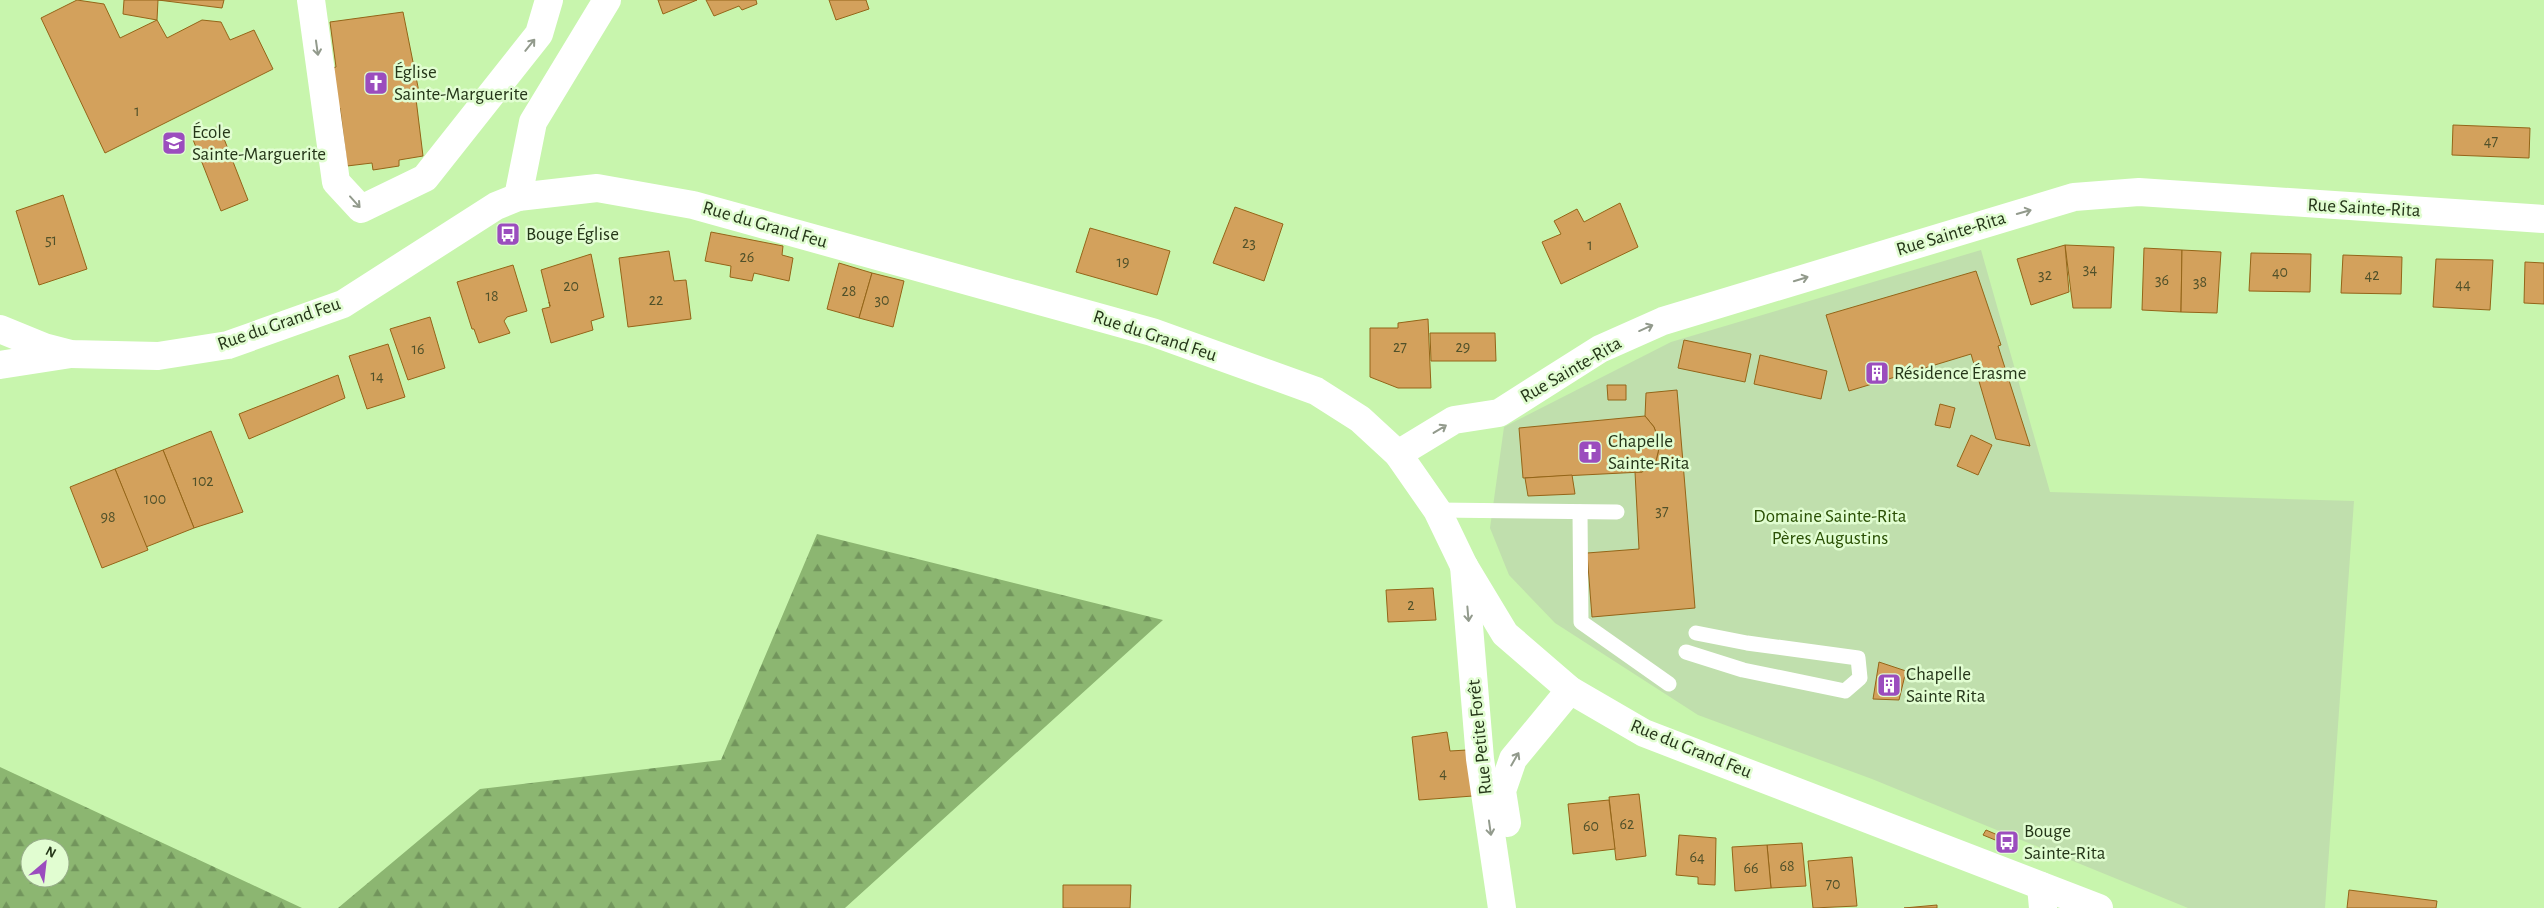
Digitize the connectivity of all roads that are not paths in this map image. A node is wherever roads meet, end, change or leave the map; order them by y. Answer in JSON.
{"nodes":[{"id":1,"x":311,"y":0,"type":"edge"},
{"id":2,"x":549,"y":0,"type":"edge"},
{"id":3,"x":608,"y":0,"type":"edge"},
{"id":4,"x":518,"y":197,"type":"junction"},
{"id":5,"x":2544,"y":219,"type":"edge"},
{"id":6,"x":0,"y":329,"type":"edge"},
{"id":7,"x":71,"y":354,"type":"junction"},
{"id":8,"x":0,"y":365,"type":"edge"},
{"id":9,"x":1398,"y":454,"type":"junction"},
{"id":10,"x":1438,"y":510,"type":"junction"},
{"id":11,"x":1580,"y":512,"type":"junction"},
{"id":12,"x":1617,"y":512,"type":"dead end"},
{"id":13,"x":1464,"y":566,"type":"junction"},
{"id":14,"x":1696,"y":632,"type":"dead end"},
{"id":15,"x":1686,"y":652,"type":"dead end"},
{"id":16,"x":1669,"y":684,"type":"dead end"},
{"id":17,"x":1570,"y":690,"type":"junction"},
{"id":18,"x":2042,"y":897,"type":"edge"},
{"id":19,"x":1502,"y":908,"type":"edge"},
{"id":20,"x":1517,"y":908,"type":"edge"},
{"id":21,"x":2099,"y":908,"type":"edge"}],
"edges":[{"from":1,"to":2,"type":"street","one_way":true},
{"from":3,"to":4,"type":"street"},
{"from":4,"to":7,"type":"street","name":"Rue du Grand Feu"},
{"from":4,"to":9,"type":"street","name":"Rue du Grand Feu"},
{"from":9,"to":5,"type":"street","name":"Rue Sainte-Rita","one_way":true},
{"from":6,"to":7,"type":"street"},
{"from":7,"to":8,"type":"street"},
{"from":9,"to":10,"type":"street","name":"Rue du Grand Feu"},
{"from":10,"to":11,"type":"lane"},
{"from":10,"to":13,"type":"street","name":"Rue du Grand Feu"},
{"from":11,"to":12,"type":"lane"},
{"from":11,"to":16,"type":"lane"},
{"from":13,"to":17,"type":"street","name":"Rue du Grand Feu"},
{"from":13,"to":19,"type":"street","name":"Rue Petite Forêt","one_way":true},
{"from":14,"to":15,"type":"lane"},
{"from":17,"to":18,"type":"street","name":"Rue du Grand Feu"},
{"from":20,"to":17,"type":"street","name":"Rue Petite Forêt","one_way":true},
{"from":18,"to":21,"type":"street","name":"Rue du Grand Feu"}]}
